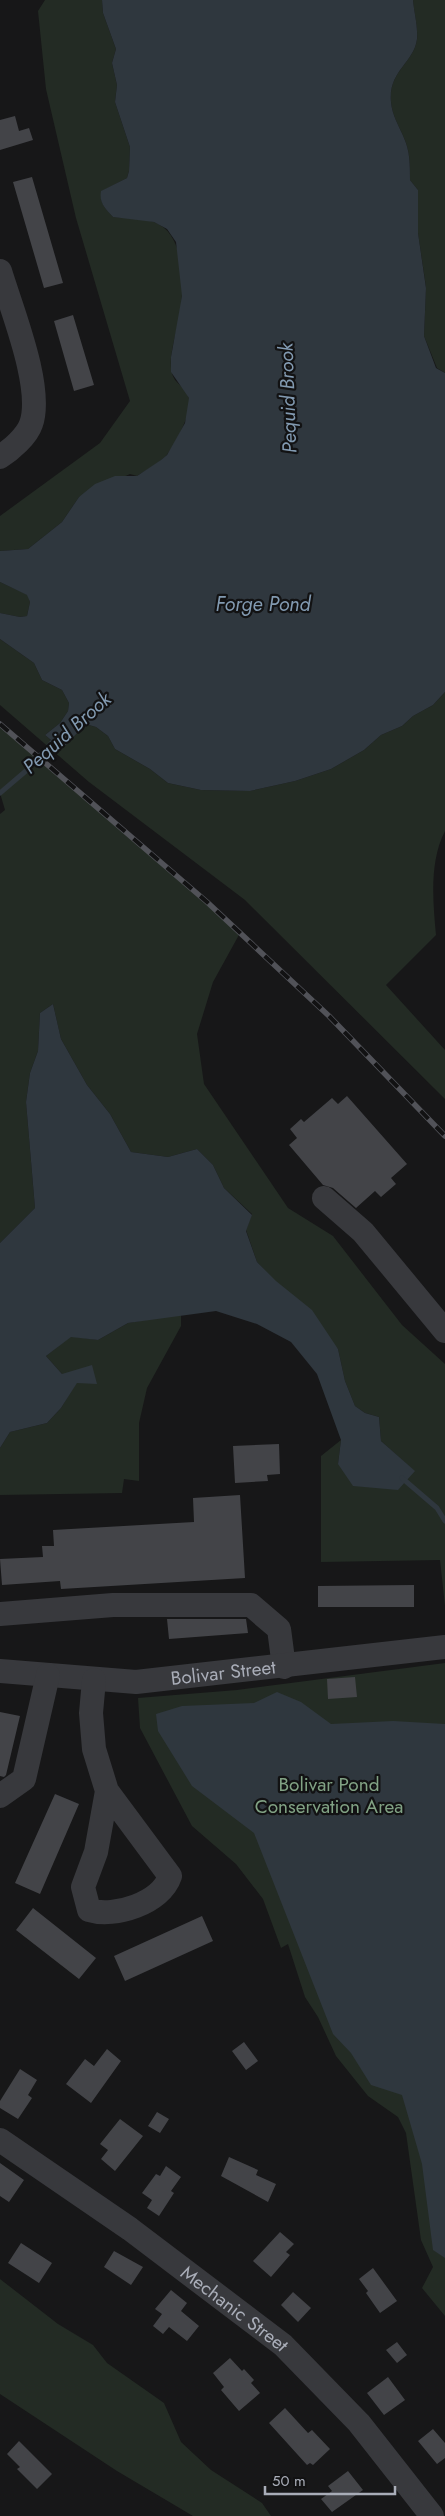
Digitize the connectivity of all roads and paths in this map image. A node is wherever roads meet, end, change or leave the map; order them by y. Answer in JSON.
{"nodes":[{"id":1,"x":0,"y":271,"type":"edge"},
{"id":2,"x":0,"y":457,"type":"edge"},
{"id":3,"x":324,"y":1198,"type":"dead end"},
{"id":4,"x":445,"y":1331,"type":"edge"},
{"id":5,"x":0,"y":1614,"type":"edge"},
{"id":6,"x":445,"y":1647,"type":"edge"},
{"id":7,"x":284,"y":1667,"type":"junction"},
{"id":8,"x":0,"y":1671,"type":"edge"},
{"id":9,"x":48,"y":1675,"type":"junction"},
{"id":10,"x":94,"y":1680,"type":"junction"},
{"id":11,"x":107,"y":1791,"type":"junction"},
{"id":12,"x":0,"y":1796,"type":"edge"},
{"id":13,"x":0,"y":2140,"type":"edge"},
{"id":14,"x":432,"y":2516,"type":"edge"}],
"edges":[{"from":1,"to":2,"type":"street"},
{"from":3,"to":4,"type":"street"},
{"from":5,"to":7,"type":"street"},
{"from":6,"to":7,"type":"street","name":"Bolivar Street"},
{"from":7,"to":10,"type":"street","name":"Bolivar Street"},
{"from":8,"to":9,"type":"street","name":"Bolivar Street"},
{"from":9,"to":10,"type":"street","name":"Bolivar Street"},
{"from":9,"to":12,"type":"street"},
{"from":10,"to":11,"type":"street"},
{"from":11,"to":11,"type":"street"},
{"from":13,"to":14,"type":"street","name":"Mechanic Street"}]}
